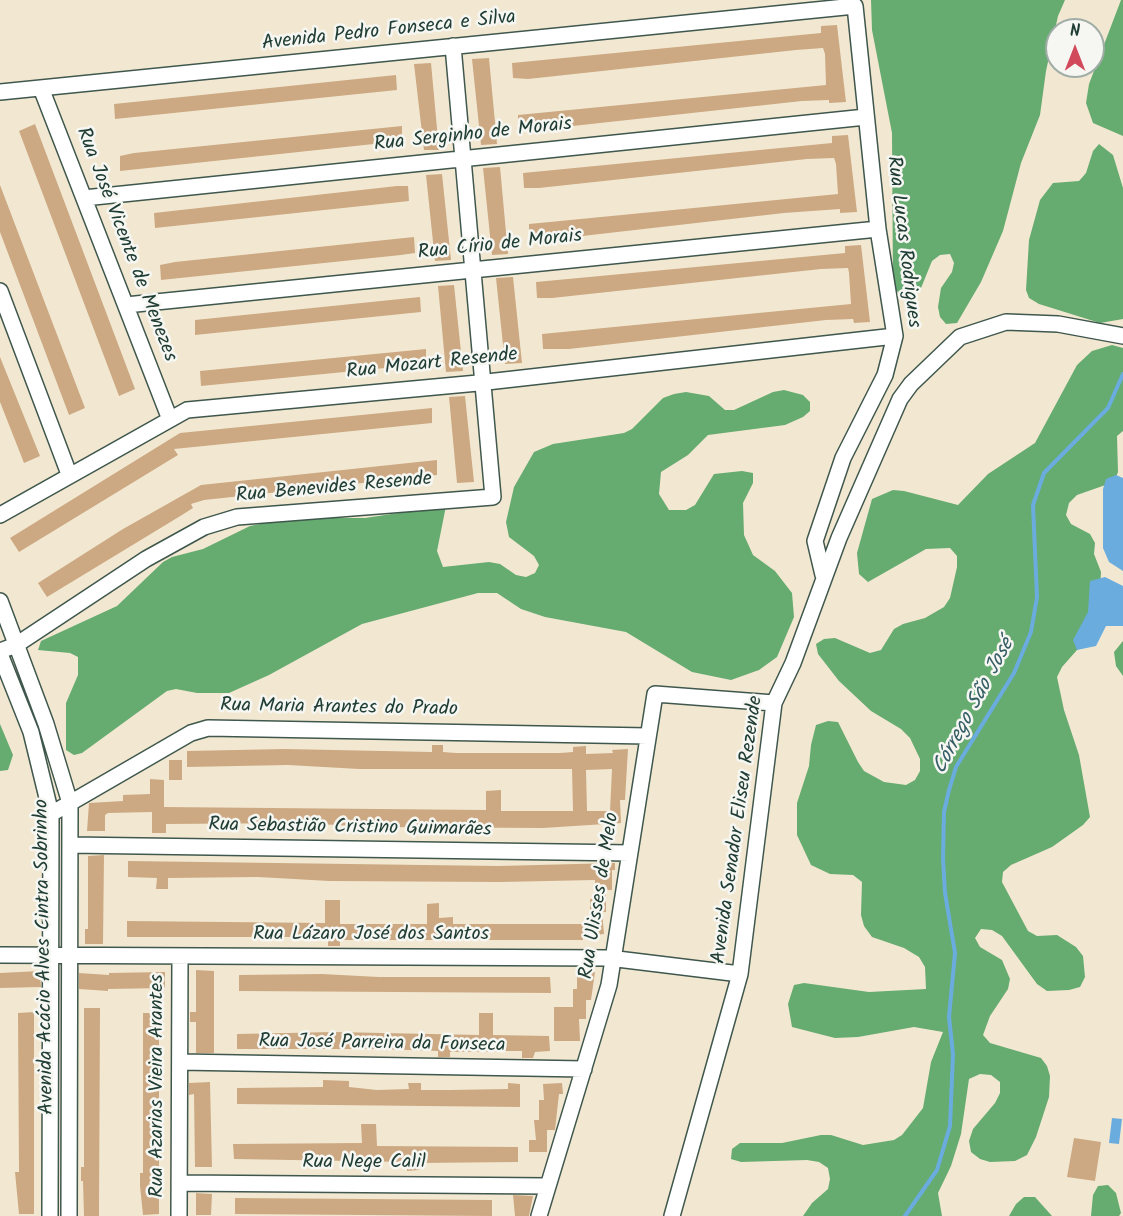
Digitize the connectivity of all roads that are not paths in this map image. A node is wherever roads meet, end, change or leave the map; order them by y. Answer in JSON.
{"nodes":[{"id":1,"x":855,"y":6,"type":"joint"},
{"id":2,"x":453,"y":46,"type":"junction"},
{"id":3,"x":41,"y":88,"type":"junction"},
{"id":4,"x":0,"y":92,"type":"edge"},
{"id":5,"x":866,"y":117,"type":"junction"},
{"id":6,"x":462,"y":159,"type":"junction"},
{"id":7,"x":84,"y":198,"type":"junction"},
{"id":8,"x":878,"y":229,"type":"junction"},
{"id":9,"x":472,"y":270,"type":"junction"},
{"id":10,"x":0,"y":291,"type":"edge"},
{"id":11,"x":126,"y":305,"type":"junction"},
{"id":12,"x":895,"y":336,"type":"junction"},
{"id":13,"x":1123,"y":336,"type":"edge"},
{"id":14,"x":482,"y":382,"type":"junction"},
{"id":15,"x":169,"y":417,"type":"junction"},
{"id":16,"x":69,"y":474,"type":"junction"},
{"id":17,"x":0,"y":515,"type":"edge"},
{"id":18,"x":823,"y":575,"type":"junction"},
{"id":19,"x":0,"y":601,"type":"edge"},
{"id":20,"x":15,"y":645,"type":"junction"},
{"id":21,"x":0,"y":653,"type":"edge"},
{"id":22,"x":774,"y":703,"type":"junction"},
{"id":23,"x":648,"y":736,"type":"junction"},
{"id":24,"x":70,"y":803,"type":"junction"},
{"id":25,"x":51,"y":814,"type":"junction"},
{"id":26,"x":70,"y":845,"type":"junction"},
{"id":27,"x":630,"y":854,"type":"junction"},
{"id":28,"x":0,"y":955,"type":"edge"},
{"id":29,"x":51,"y":955,"type":"junction"},
{"id":30,"x":69,"y":955,"type":"junction"},
{"id":31,"x":180,"y":956,"type":"junction"},
{"id":32,"x":613,"y":959,"type":"junction"},
{"id":33,"x":740,"y":974,"type":"junction"},
{"id":34,"x":180,"y":1062,"type":"junction"},
{"id":35,"x":584,"y":1069,"type":"junction"},
{"id":36,"x":179,"y":1183,"type":"junction"},
{"id":37,"x":548,"y":1186,"type":"junction"},
{"id":38,"x":50,"y":1216,"type":"edge"},
{"id":39,"x":69,"y":1216,"type":"edge"},
{"id":40,"x":179,"y":1216,"type":"edge"},
{"id":41,"x":539,"y":1216,"type":"edge"},
{"id":42,"x":672,"y":1216,"type":"edge"}],
"edges":[{"from":1,"to":2,"type":"street","name":"Avenida Pedro Fonseca e Silva"},
{"from":1,"to":5,"type":"street","name":"Rua Lucas Rodrigues"},
{"from":2,"to":3,"type":"street","name":"Avenida Pedro Fonseca e Silva"},
{"from":2,"to":6,"type":"street"},
{"from":3,"to":4,"type":"street","name":"Avenida Pedro Fonseca e Silva"},
{"from":3,"to":7,"type":"street","name":"Rua José Vicente de Menezes"},
{"from":5,"to":6,"type":"street","name":"Rua Serginho de Morais"},
{"from":5,"to":8,"type":"street","name":"Rua Lucas Rodrigues"},
{"from":6,"to":7,"type":"street","name":"Rua Serginho de Morais"},
{"from":6,"to":9,"type":"street"},
{"from":7,"to":11,"type":"street","name":"Rua José Vicente de Menezes"},
{"from":8,"to":9,"type":"street","name":"Rua Círio de Morais"},
{"from":8,"to":12,"type":"street","name":"Rua Lucas Rodrigues"},
{"from":9,"to":11,"type":"street","name":"Rua Círio de Morais"},
{"from":9,"to":14,"type":"street"},
{"from":10,"to":16,"type":"street"},
{"from":11,"to":15,"type":"street","name":"Rua José Vicente de Menezes"},
{"from":12,"to":14,"type":"street","name":"Rua Mozart Resende"},
{"from":12,"to":18,"type":"street","name":"Rua Lucas Rodrigues"},
{"from":13,"to":18,"type":"street","name":"Avenida Senador Eliseu Rezende"},
{"from":14,"to":15,"type":"street","name":"Rua Mozart Resende"},
{"from":14,"to":20,"type":"street","name":"Rua Benevides Resende"},
{"from":15,"to":16,"type":"street","name":"Rua Mozart Resende"},
{"from":16,"to":17,"type":"street","name":"Rua Mozart Resende"},
{"from":18,"to":22,"type":"street","name":"Avenida Senador Eliseu Rezende"},
{"from":19,"to":20,"type":"street","name":"Avenida Acácio Alves Cintra Sobrinho"},
{"from":20,"to":21,"type":"street","name":"Rua Benevides Resende"},
{"from":20,"to":24,"type":"street","name":"Avenida Acácio Alves Cintra Sobrinho"},
{"from":21,"to":25,"type":"street","name":"Avenida Acácio Alves Cintra Sobrinho"},
{"from":22,"to":23,"type":"street","name":"Rua Ulisses de Melo"},
{"from":22,"to":33,"type":"street","name":"Avenida Senador Eliseu Rezende"},
{"from":23,"to":24,"type":"street","name":"Rua Maria Arantes do Prado"},
{"from":23,"to":27,"type":"street","name":"Rua Ulisses de Melo"},
{"from":24,"to":25,"type":"street","name":"Rua Maria Arantes do Prado"},
{"from":24,"to":26,"type":"street","name":"Avenida Acácio Alves Cintra Sobrinho"},
{"from":25,"to":29,"type":"street","name":"Avenida Acácio Alves Cintra Sobrinho"},
{"from":26,"to":27,"type":"street","name":"Rua Sebastião Cristino Guimarães"},
{"from":26,"to":30,"type":"street","name":"Avenida Acácio Alves Cintra Sobrinho"},
{"from":27,"to":32,"type":"street","name":"Rua Ulisses de Melo"},
{"from":28,"to":29,"type":"street","name":"Rua Lázaro José dos Santos"},
{"from":29,"to":30,"type":"street","name":"Rua Lázaro José dos Santos"},
{"from":29,"to":38,"type":"street","name":"Avenida Acácio Alves Cintra Sobrinho"},
{"from":30,"to":31,"type":"street","name":"Rua Lázaro José dos Santos"},
{"from":30,"to":39,"type":"street","name":"Avenida Acácio Alves Cintra Sobrinho"},
{"from":31,"to":32,"type":"street","name":"Rua Lázaro José dos Santos"},
{"from":31,"to":34,"type":"street","name":"Rua Azarias Vieira Arantes"},
{"from":32,"to":33,"type":"street","name":"Rua Lázaro José dos Santos"},
{"from":32,"to":35,"type":"street","name":"Rua Ulisses de Melo"},
{"from":33,"to":42,"type":"street","name":"Avenida Senador Eliseu Rezende"},
{"from":34,"to":35,"type":"street","name":"Rua José Parreira da Fonseca"},
{"from":34,"to":36,"type":"street","name":"Rua Azarias Vieira Arantes"},
{"from":35,"to":37,"type":"street","name":"Rua Ulisses de Melo"},
{"from":36,"to":37,"type":"street","name":"Rua Nege Calil"},
{"from":36,"to":40,"type":"street","name":"Rua Azarias Vieira Arantes"},
{"from":37,"to":41,"type":"street","name":"Rua Ulisses de Melo"}]}
